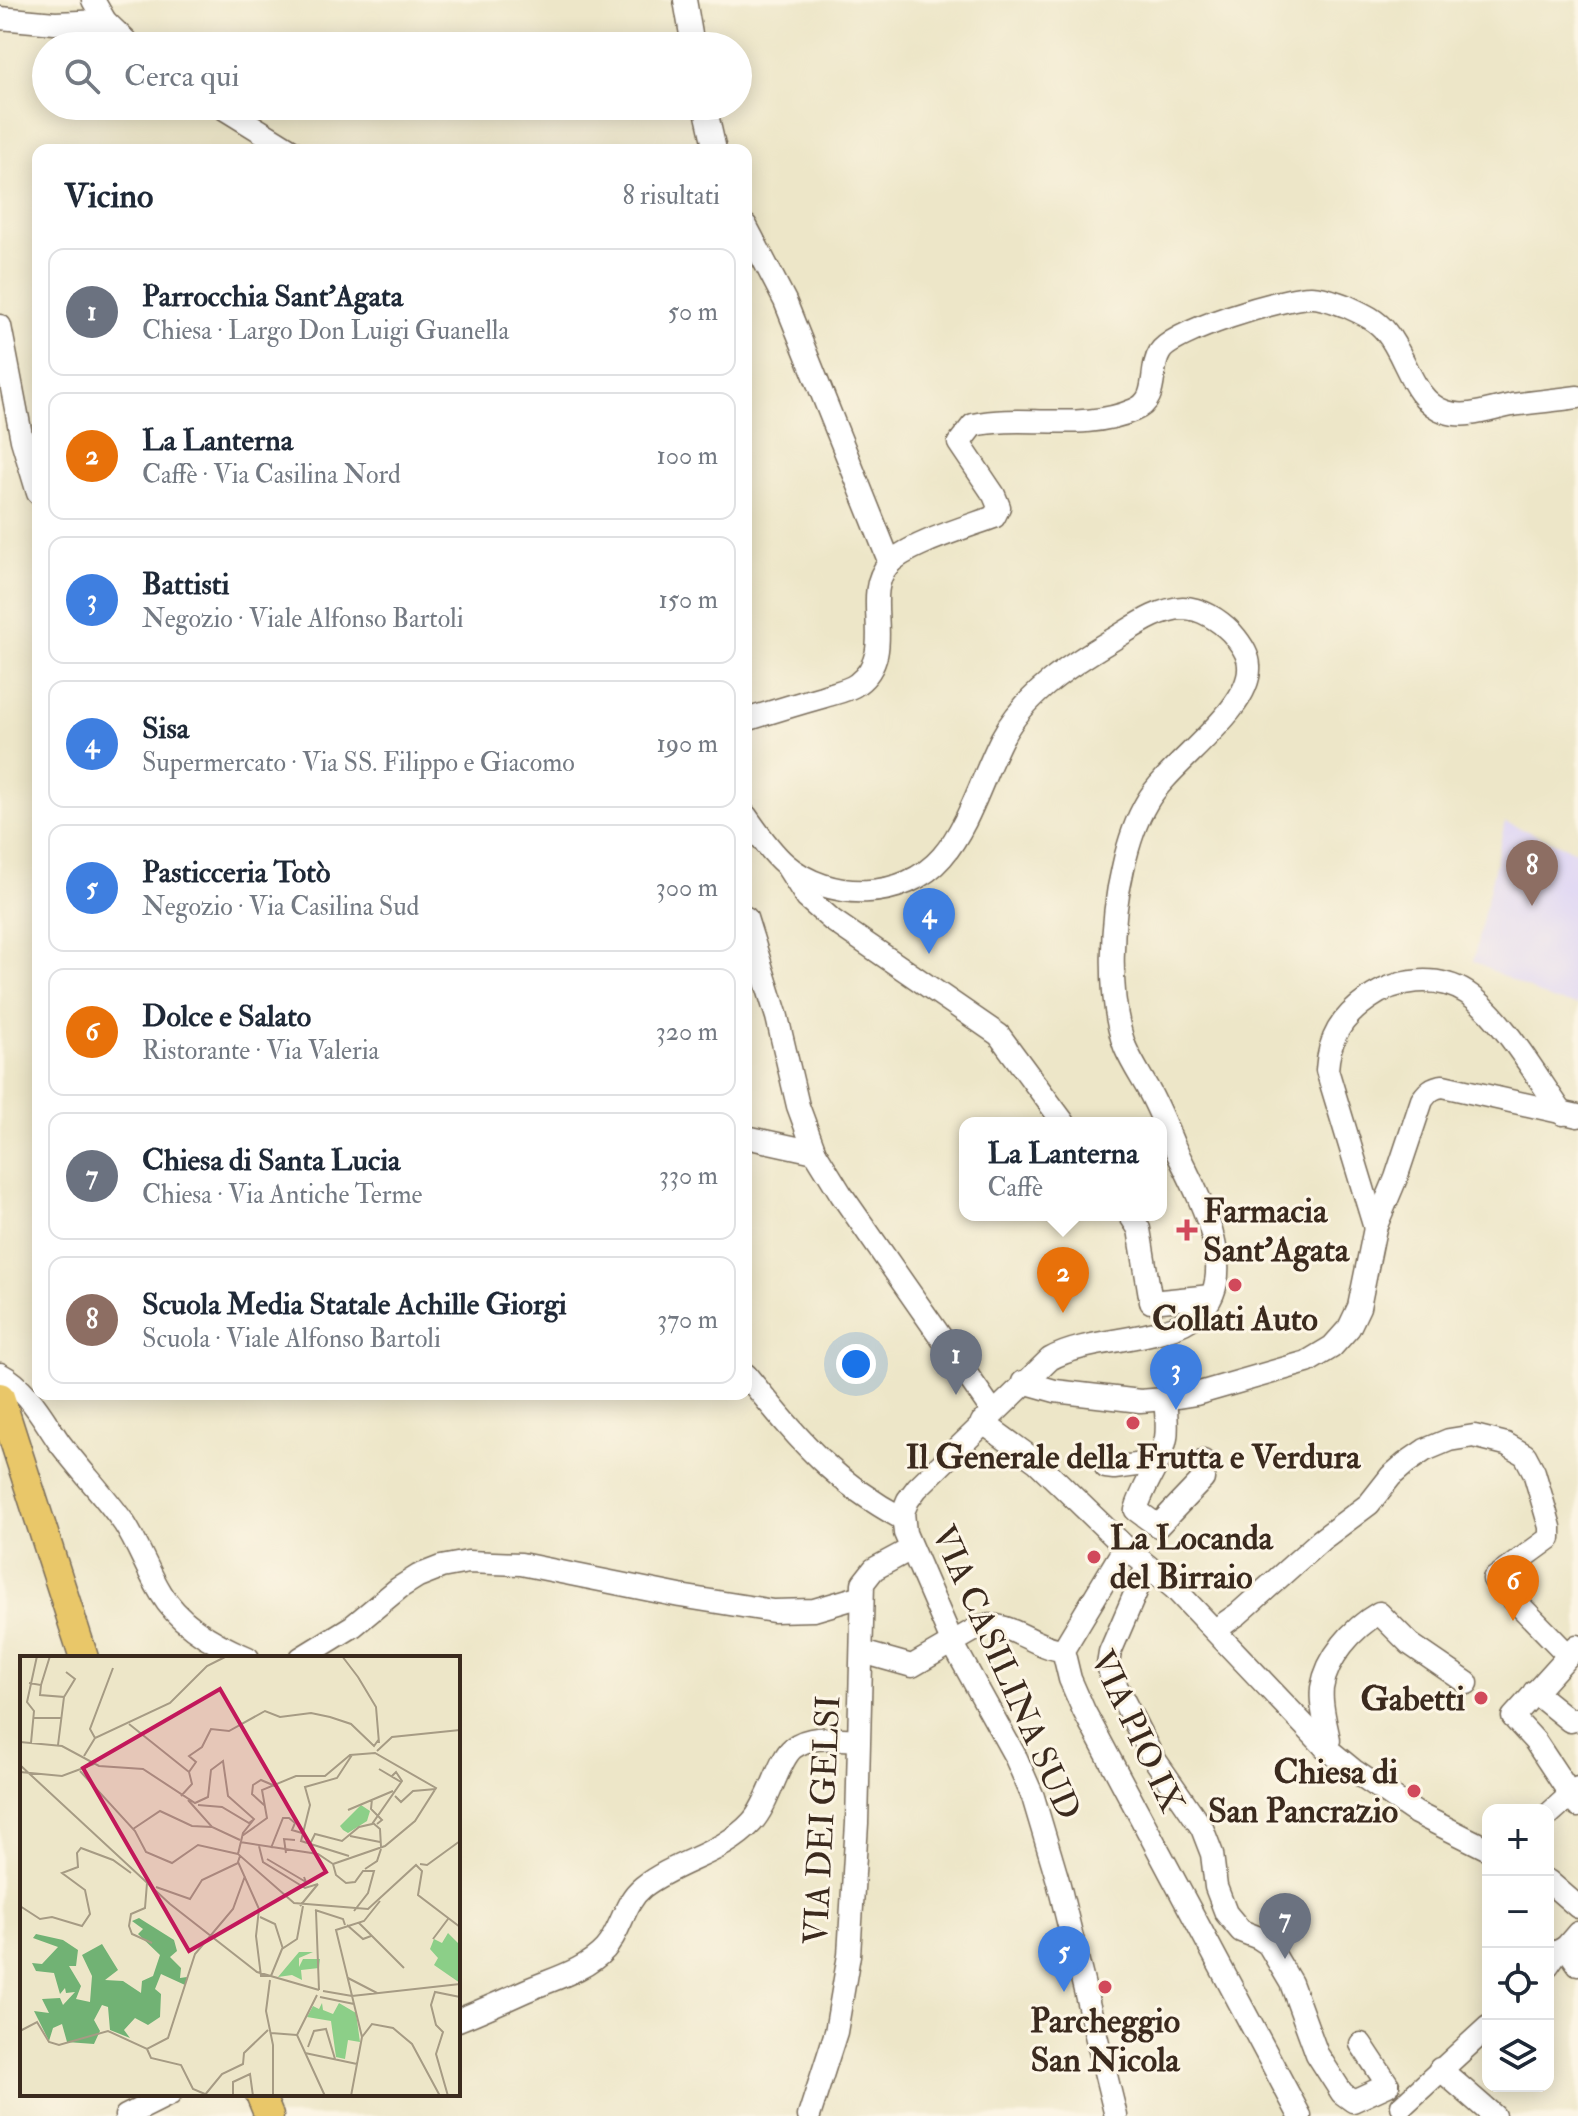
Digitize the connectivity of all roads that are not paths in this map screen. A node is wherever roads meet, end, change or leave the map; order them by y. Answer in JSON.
{"nodes":[{"id":1,"x":93,"y":0,"type":"edge"},
{"id":2,"x":685,"y":0,"type":"edge"},
{"id":3,"x":0,"y":18,"type":"edge"},
{"id":4,"x":105,"y":21,"type":"junction"},
{"id":5,"x":116,"y":32,"type":"edge"},
{"id":6,"x":691,"y":32,"type":"edge"},
{"id":7,"x":243,"y":120,"type":"edge"},
{"id":8,"x":708,"y":120,"type":"edge"},
{"id":9,"x":281,"y":144,"type":"edge"},
{"id":10,"x":714,"y":144,"type":"edge"},
{"id":11,"x":752,"y":238,"type":"edge"},
{"id":12,"x":0,"y":326,"type":"edge"},
{"id":13,"x":1578,"y":397,"type":"edge"},
{"id":14,"x":32,"y":473,"type":"edge"},
{"id":15,"x":890,"y":563,"type":"junction"},
{"id":16,"x":752,"y":718,"type":"edge"},
{"id":17,"x":752,"y":825,"type":"edge"},
{"id":18,"x":787,"y":867,"type":"junction"},
{"id":19,"x":752,"y":937,"type":"edge"},
{"id":20,"x":1571,"y":1115,"type":"edge"},
{"id":21,"x":1060,"y":1117,"type":"edge"},
{"id":22,"x":1160,"y":1117,"type":"edge"},
{"id":23,"x":1167,"y":1132,"type":"edge"},
{"id":24,"x":752,"y":1140,"type":"edge"},
{"id":25,"x":815,"y":1152,"type":"junction"},
{"id":26,"x":1134,"y":1221,"type":"edge"},
{"id":27,"x":1375,"y":1228,"type":"junction"},
{"id":28,"x":1211,"y":1296,"type":"junction"},
{"id":29,"x":0,"y":1374,"type":"edge"},
{"id":30,"x":752,"y":1382,"type":"edge"},
{"id":31,"x":1023,"y":1382,"type":"junction"},
{"id":32,"x":0,"y":1397,"type":"edge"},
{"id":33,"x":1165,"y":1399,"type":"junction"},
{"id":34,"x":987,"y":1417,"type":"junction"},
{"id":35,"x":1203,"y":1461,"type":"dead end"},
{"id":36,"x":1158,"y":1462,"type":"junction"},
{"id":37,"x":1106,"y":1467,"type":"dead end"},
{"id":38,"x":903,"y":1519,"type":"junction"},
{"id":39,"x":1125,"y":1547,"type":"junction"},
{"id":40,"x":911,"y":1549,"type":"junction"},
{"id":41,"x":1147,"y":1566,"type":"junction"},
{"id":42,"x":862,"y":1596,"type":"junction"},
{"id":43,"x":1215,"y":1630,"type":"junction"},
{"id":44,"x":953,"y":1644,"type":"junction"},
{"id":45,"x":1063,"y":1650,"type":"junction"},
{"id":46,"x":1573,"y":1650,"type":"edge"},
{"id":47,"x":862,"y":1652,"type":"junction"},
{"id":48,"x":83,"y":1656,"type":"edge"},
{"id":49,"x":244,"y":1656,"type":"edge"},
{"id":50,"x":304,"y":1656,"type":"edge"},
{"id":51,"x":1467,"y":1683,"type":"dead end"},
{"id":52,"x":1534,"y":1692,"type":"junction"},
{"id":53,"x":1578,"y":1719,"type":"edge"},
{"id":54,"x":858,"y":1740,"type":"junction"},
{"id":55,"x":1325,"y":1747,"type":"junction"},
{"id":56,"x":1575,"y":1796,"type":"edge"},
{"id":57,"x":1554,"y":1811,"type":"edge"},
{"id":58,"x":1482,"y":1846,"type":"edge"},
{"id":59,"x":1554,"y":1886,"type":"edge"},
{"id":60,"x":1578,"y":1907,"type":"edge"},
{"id":61,"x":1574,"y":1948,"type":"edge"},
{"id":62,"x":1554,"y":1956,"type":"edge"},
{"id":63,"x":460,"y":2019,"type":"edge"},
{"id":64,"x":1482,"y":2032,"type":"edge"},
{"id":65,"x":1361,"y":2044,"type":"dead end"},
{"id":66,"x":1440,"y":2069,"type":"junction"},
{"id":67,"x":1388,"y":2085,"type":"junction"},
{"id":68,"x":166,"y":2096,"type":"edge"},
{"id":69,"x":261,"y":2096,"type":"edge"},
{"id":70,"x":1409,"y":2111,"type":"edge"},
{"id":71,"x":126,"y":2116,"type":"edge"},
{"id":72,"x":269,"y":2116,"type":"edge"},
{"id":73,"x":809,"y":2116,"type":"edge"},
{"id":74,"x":1116,"y":2116,"type":"edge"},
{"id":75,"x":1300,"y":2116,"type":"edge"},
{"id":76,"x":1494,"y":2116,"type":"edge"}],
"edges":[{"from":1,"to":4,"type":"street"},
{"from":2,"to":6,"type":"street"},
{"from":3,"to":4,"type":"street"},
{"from":4,"to":5,"type":"street"},
{"from":7,"to":9,"type":"street"},
{"from":8,"to":10,"type":"street"},
{"from":11,"to":15,"type":"street"},
{"from":12,"to":14,"type":"street"},
{"from":13,"to":15,"type":"street"},
{"from":15,"to":16,"type":"street"},
{"from":17,"to":18,"type":"street"},
{"from":18,"to":21,"type":"street"},
{"from":18,"to":22,"type":"street"},
{"from":19,"to":25,"type":"street"},
{"from":20,"to":27,"type":"street"},
{"from":20,"to":27,"type":"street"},
{"from":23,"to":28,"type":"street"},
{"from":24,"to":25,"type":"street"},
{"from":25,"to":34,"type":"street"},
{"from":26,"to":28,"type":"street"},
{"from":27,"to":33,"type":"street"},
{"from":28,"to":31,"type":"street","name":"VIA CASILINA SUD"},
{"from":29,"to":49,"type":"street"},
{"from":30,"to":38,"type":"street"},
{"from":31,"to":33,"type":"street"},
{"from":31,"to":34,"type":"street","name":"VIA CASILINA SUD"},
{"from":32,"to":48,"type":"main road"},
{"from":33,"to":36,"type":"street"},
{"from":34,"to":38,"type":"street","name":"VIA CASILINA SUD"},
{"from":34,"to":39,"type":"street"},
{"from":35,"to":36,"type":"street"},
{"from":36,"to":37,"type":"street"},
{"from":38,"to":40,"type":"street","name":"VIA CASILINA SUD"},
{"from":39,"to":41,"type":"street"},
{"from":39,"to":45,"type":"street","name":"VIA PIO IX"},
{"from":40,"to":42,"type":"street"},
{"from":40,"to":44,"type":"street","name":"VIA CASILINA SUD"},
{"from":41,"to":43,"type":"street"},
{"from":41,"to":67,"type":"street"},
{"from":42,"to":47,"type":"street","name":"VIA DEI GELSI"},
{"from":42,"to":50,"type":"street"},
{"from":43,"to":46,"type":"street"},
{"from":43,"to":55,"type":"street"},
{"from":44,"to":45,"type":"street"},
{"from":44,"to":47,"type":"street"},
{"from":44,"to":74,"type":"street","name":"VIA CASILINA SUD"},
{"from":45,"to":75,"type":"street","name":"VIA PIO IX"},
{"from":46,"to":52,"type":"street"},
{"from":47,"to":54,"type":"street","name":"VIA DEI GELSI"},
{"from":51,"to":55,"type":"street"},
{"from":52,"to":53,"type":"street"},
{"from":52,"to":56,"type":"street"},
{"from":54,"to":63,"type":"street"},
{"from":54,"to":73,"type":"street","name":"VIA DEI GELSI"},
{"from":55,"to":58,"type":"street"},
{"from":56,"to":57,"type":"street"},
{"from":59,"to":60,"type":"street"},
{"from":61,"to":62,"type":"street"},
{"from":64,"to":66,"type":"street"},
{"from":65,"to":67,"type":"street"},
{"from":66,"to":70,"type":"street"},
{"from":66,"to":76,"type":"street"},
{"from":67,"to":70,"type":"street"},
{"from":68,"to":71,"type":"street"},
{"from":69,"to":72,"type":"main road"}]}
